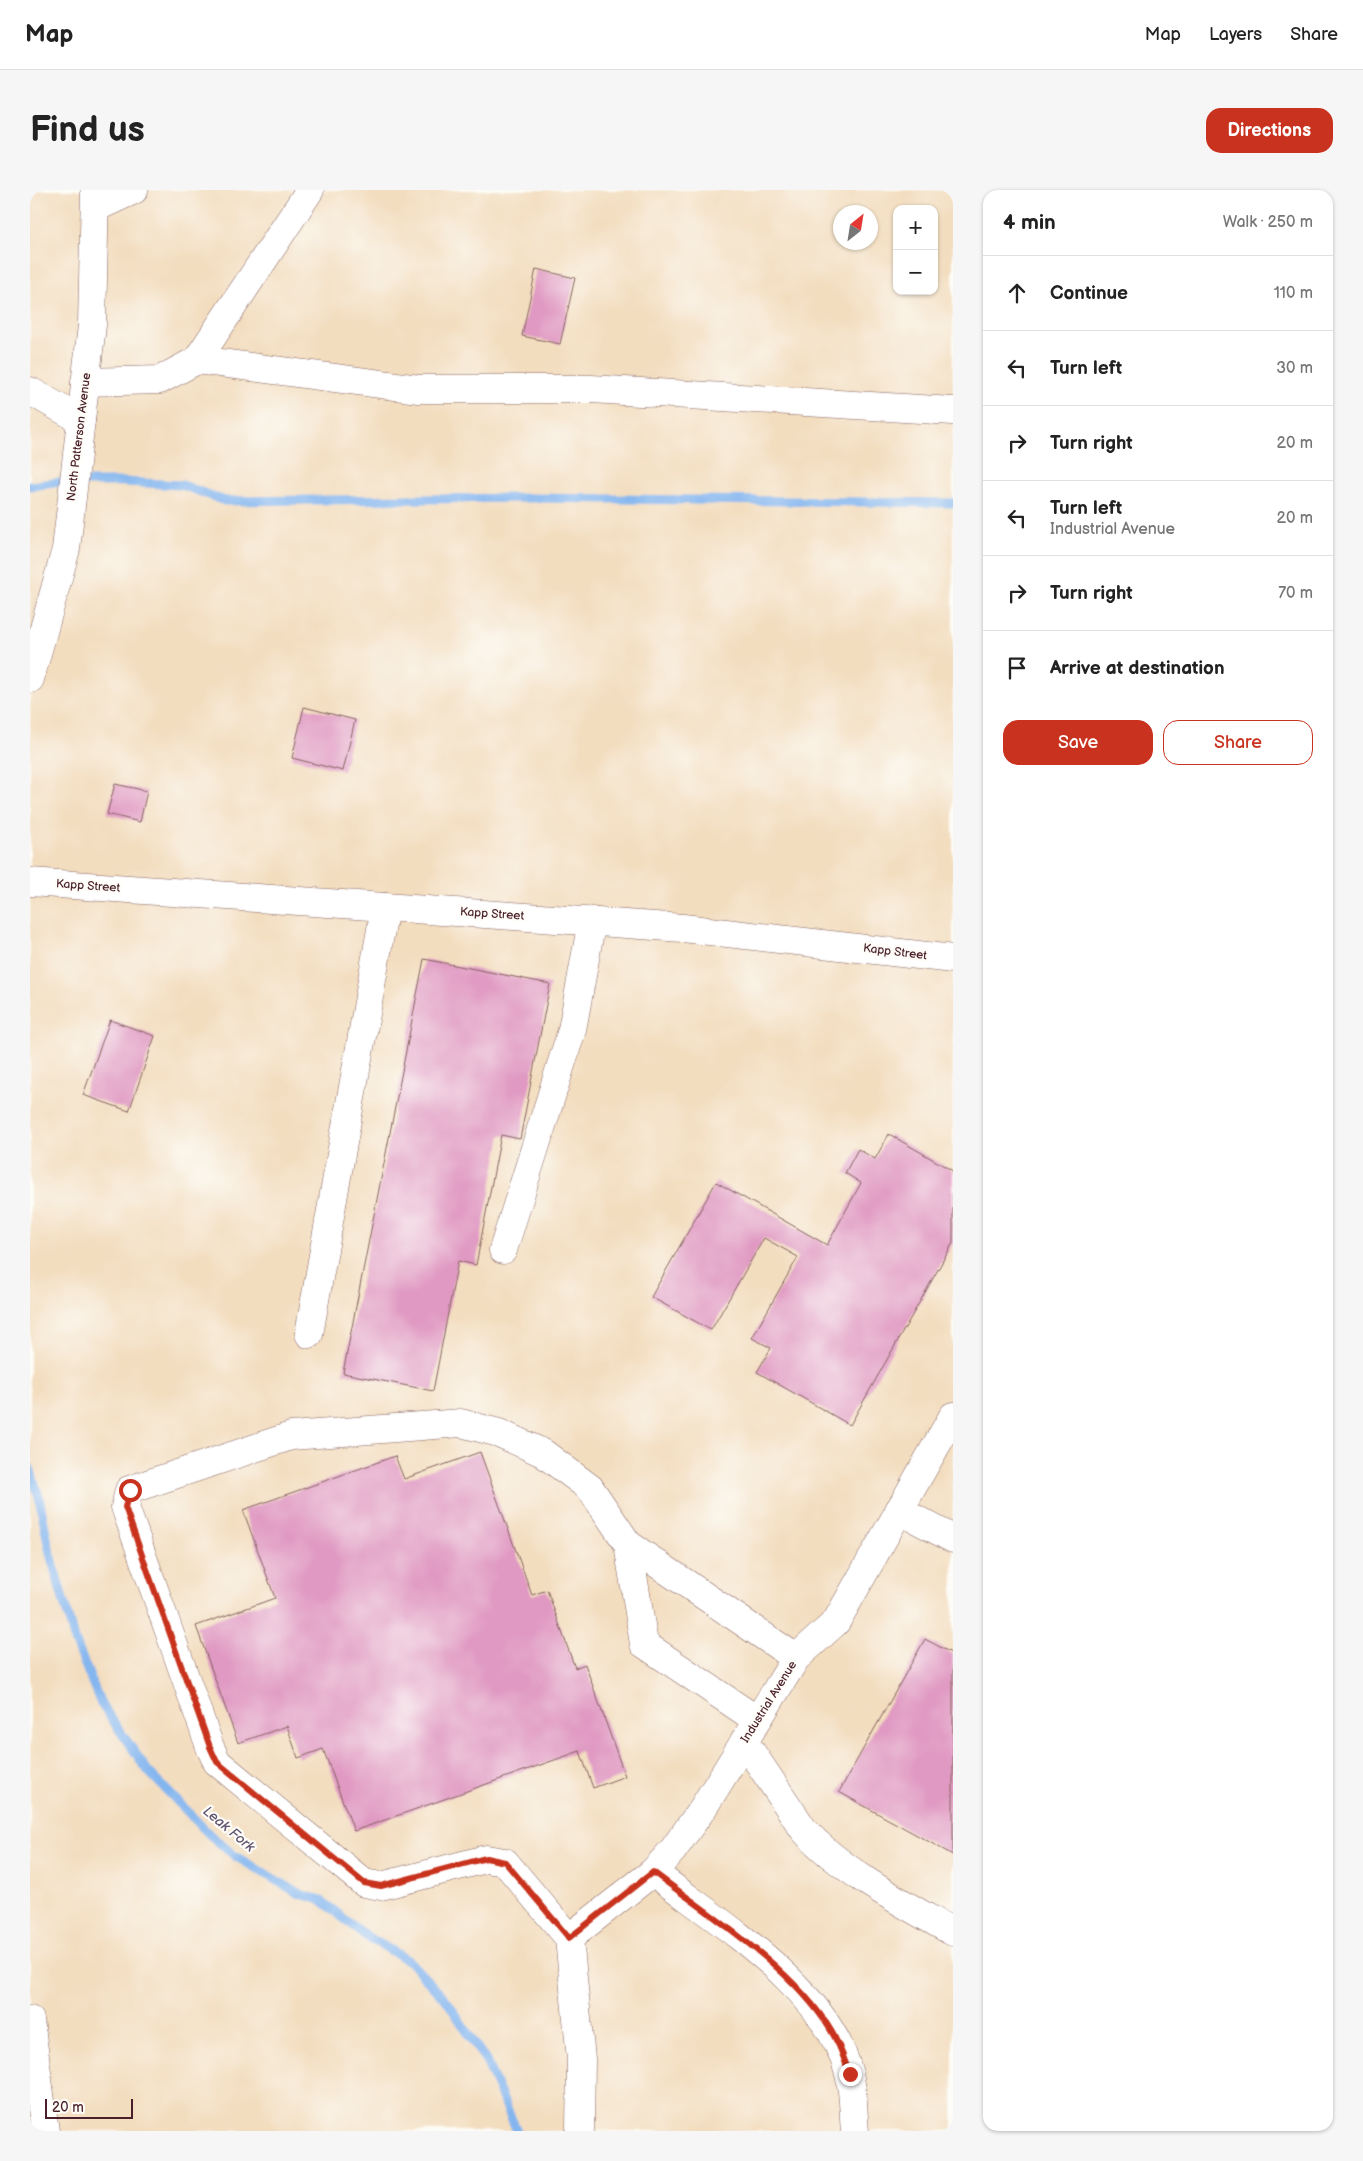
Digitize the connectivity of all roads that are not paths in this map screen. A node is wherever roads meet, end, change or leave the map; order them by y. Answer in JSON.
{"nodes":[{"id":1,"x":134,"y":190,"type":"edge"},
{"id":2,"x":310,"y":190,"type":"edge"},
{"id":3,"x":95,"y":199,"type":"edge"},
{"id":4,"x":198,"y":360,"type":"junction"},
{"id":5,"x":86,"y":382,"type":"junction"},
{"id":6,"x":30,"y":391,"type":"edge"},
{"id":7,"x":953,"y":411,"type":"edge"},
{"id":8,"x":81,"y":420,"type":"junction"},
{"id":9,"x":30,"y":679,"type":"edge"},
{"id":10,"x":30,"y":882,"type":"edge"},
{"id":11,"x":385,"y":907,"type":"junction"},
{"id":12,"x":592,"y":921,"type":"junction"},
{"id":13,"x":953,"y":959,"type":"edge"},
{"id":14,"x":503,"y":1250,"type":"dead end"},
{"id":15,"x":309,"y":1334,"type":"dead end"},
{"id":16,"x":953,"y":1416,"type":"edge"},
{"id":17,"x":900,"y":1510,"type":"junction"},
{"id":18,"x":953,"y":1539,"type":"edge"},
{"id":19,"x":628,"y":1544,"type":"junction"},
{"id":20,"x":796,"y":1658,"type":"junction"},
{"id":21,"x":750,"y":1731,"type":"junction"},
{"id":22,"x":653,"y":1872,"type":"junction"},
{"id":23,"x":953,"y":1932,"type":"edge"},
{"id":24,"x":569,"y":1938,"type":"junction"},
{"id":25,"x":30,"y":2020,"type":"edge"},
{"id":26,"x":44,"y":2131,"type":"edge"},
{"id":27,"x":580,"y":2131,"type":"edge"},
{"id":28,"x":854,"y":2131,"type":"edge"}],
"edges":[{"from":1,"to":3,"type":"main road"},
{"from":2,"to":4,"type":"main road"},
{"from":3,"to":5,"type":"main road","name":"North Patterson Avenue"},
{"from":4,"to":5,"type":"main road"},
{"from":4,"to":7,"type":"main road"},
{"from":5,"to":8,"type":"main road","name":"North Patterson Avenue"},
{"from":6,"to":8,"type":"main road"},
{"from":8,"to":9,"type":"main road","name":"North Patterson Avenue"},
{"from":10,"to":11,"type":"main road","name":"Kapp Street"},
{"from":11,"to":12,"type":"main road","name":"Kapp Street"},
{"from":11,"to":15,"type":"main road"},
{"from":12,"to":13,"type":"main road","name":"Kapp Street"},
{"from":12,"to":14,"type":"main road"},
{"from":16,"to":17,"type":"main road","name":"Industrial Avenue"},
{"from":17,"to":18,"type":"main road"},
{"from":17,"to":20,"type":"main road","name":"Industrial Avenue"},
{"from":19,"to":20,"type":"main road"},
{"from":19,"to":21,"type":"main road"},
{"from":19,"to":24,"type":"main road"},
{"from":20,"to":21,"type":"main road","name":"Industrial Avenue"},
{"from":21,"to":22,"type":"main road","name":"Industrial Avenue"},
{"from":21,"to":23,"type":"main road"},
{"from":22,"to":24,"type":"main road","name":"Industrial Avenue"},
{"from":22,"to":28,"type":"main road"},
{"from":24,"to":27,"type":"main road"},
{"from":25,"to":26,"type":"main road"}]}
